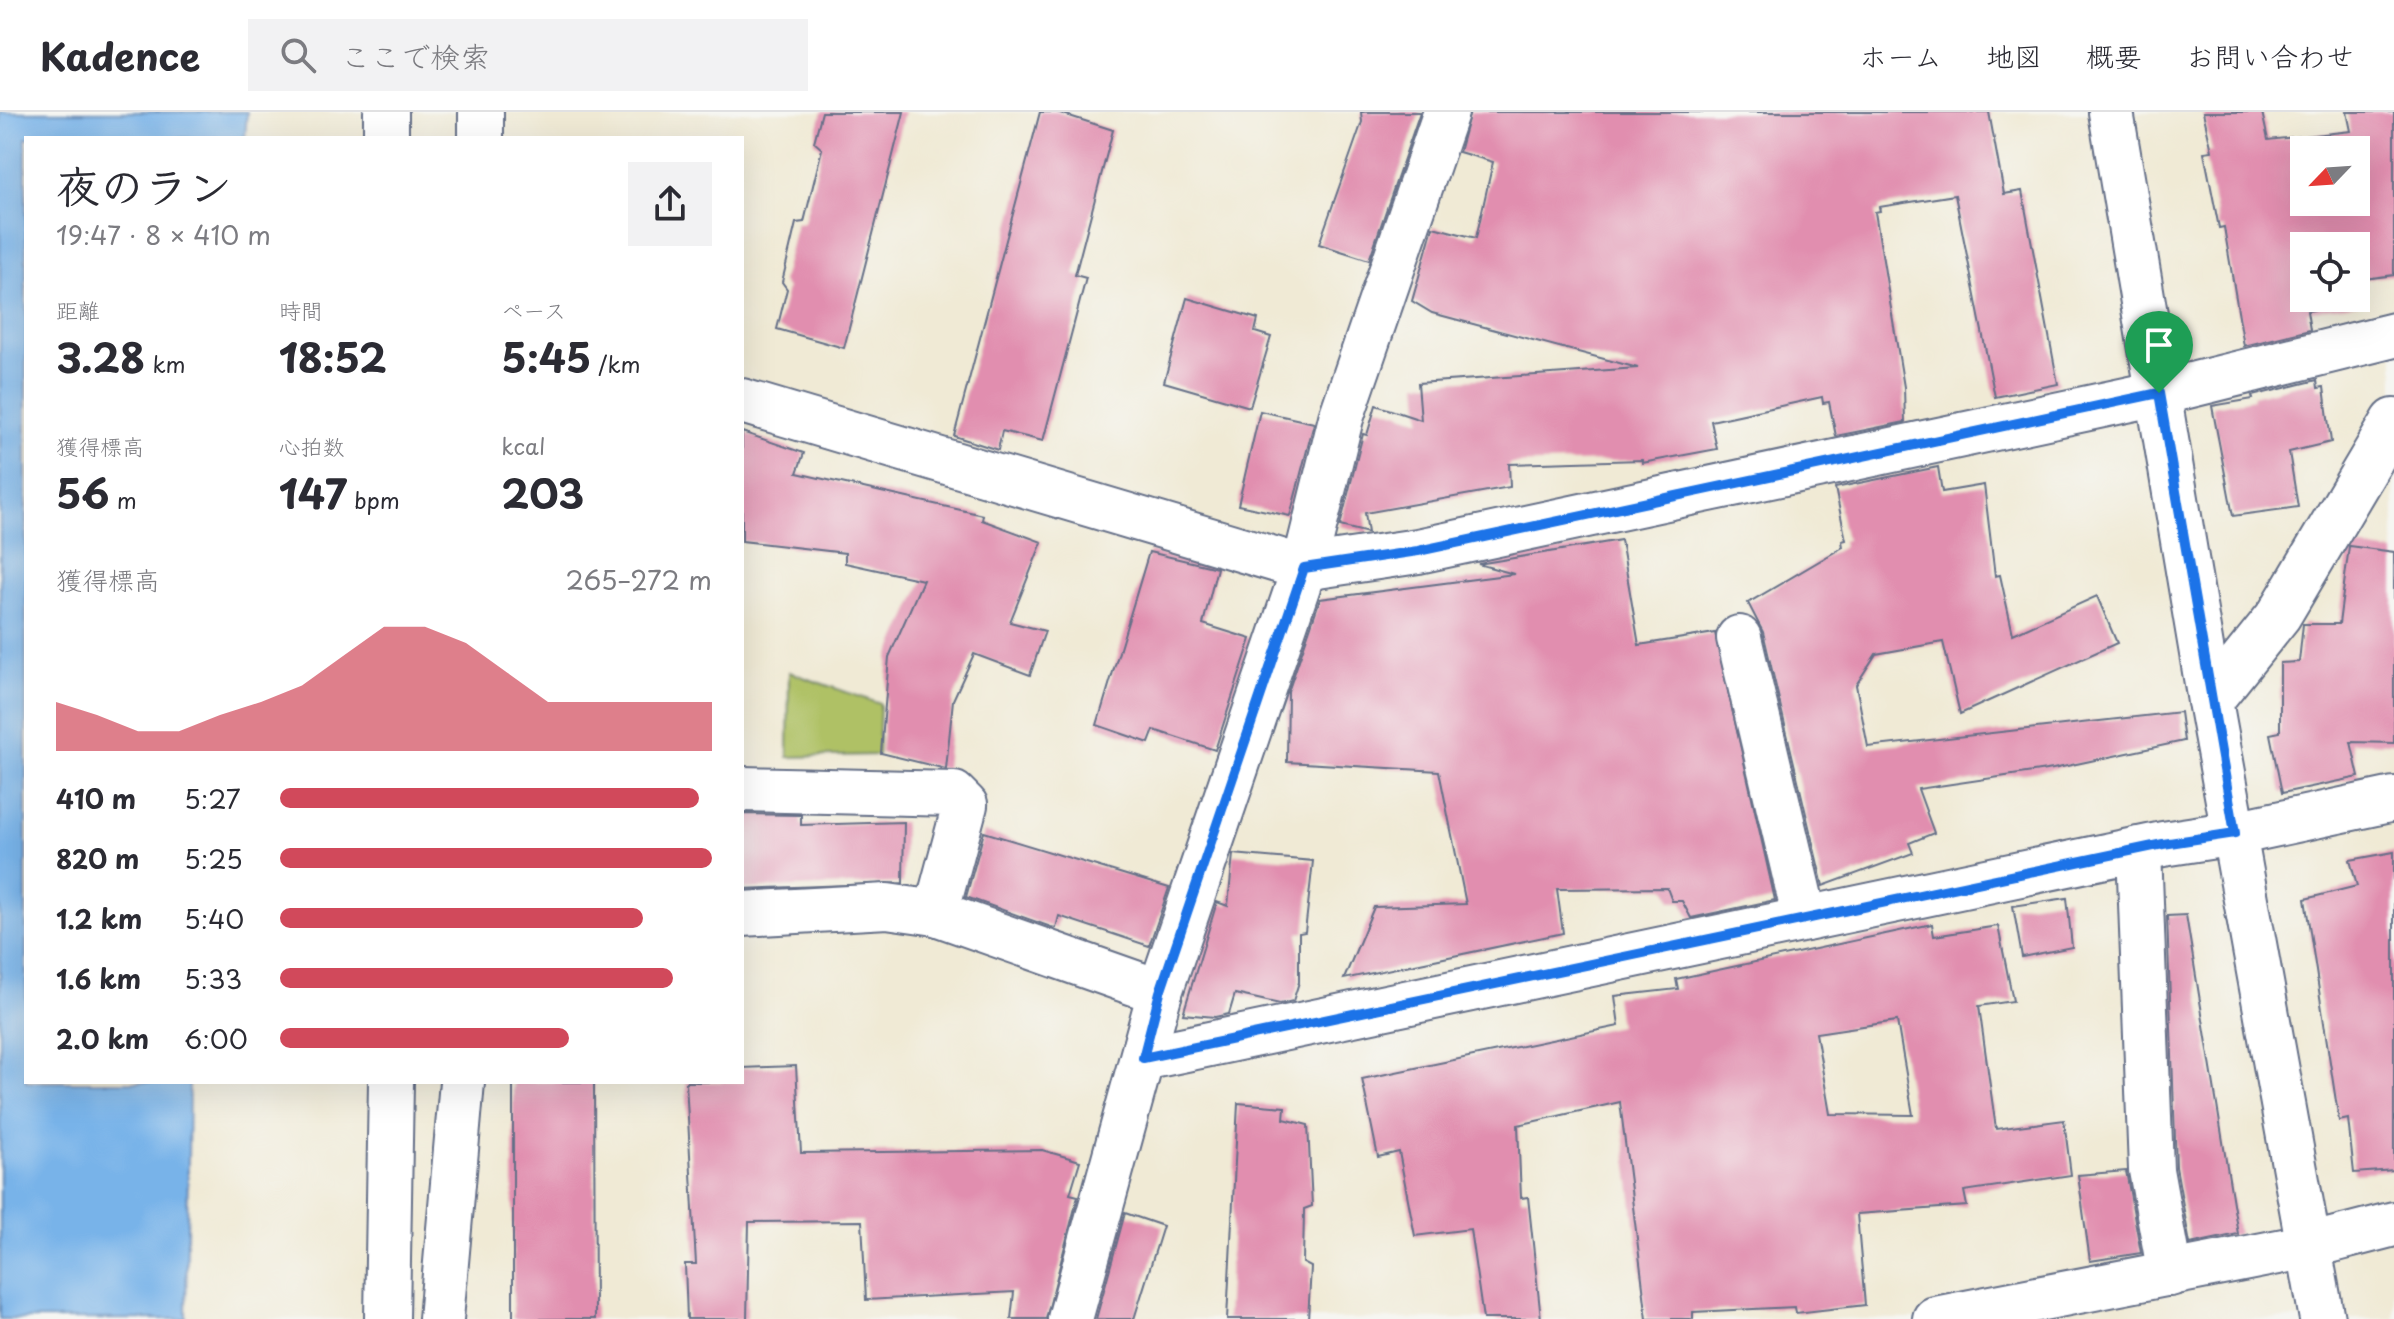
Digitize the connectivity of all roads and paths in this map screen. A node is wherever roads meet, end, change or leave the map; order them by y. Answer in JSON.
{"nodes":[{"id":1,"x":386,"y":112,"type":"edge"},
{"id":2,"x":481,"y":112,"type":"edge"},
{"id":3,"x":1446,"y":112,"type":"edge"},
{"id":4,"x":2111,"y":112,"type":"edge"},
{"id":5,"x":386,"y":136,"type":"edge"},
{"id":6,"x":481,"y":136,"type":"edge"},
{"id":7,"x":2394,"y":335,"type":"edge"},
{"id":8,"x":2159,"y":393,"type":"junction"},
{"id":9,"x":744,"y":402,"type":"edge"},
{"id":10,"x":2394,"y":421,"type":"edge"},
{"id":11,"x":1304,"y":568,"type":"junction"},
{"id":12,"x":1739,"y":638,"type":"dead end"},
{"id":13,"x":2210,"y":701,"type":"junction"},
{"id":14,"x":744,"y":789,"type":"edge"},
{"id":15,"x":2394,"y":799,"type":"edge"},
{"id":16,"x":2235,"y":833,"type":"junction"},
{"id":17,"x":2139,"y":849,"type":"junction"},
{"id":18,"x":936,"y":913,"type":"junction"},
{"id":19,"x":744,"y":914,"type":"edge"},
{"id":20,"x":1805,"y":919,"type":"junction"},
{"id":21,"x":1160,"y":992,"type":"junction"},
{"id":22,"x":1143,"y":1058,"type":"junction"},
{"id":23,"x":391,"y":1084,"type":"edge"},
{"id":24,"x":462,"y":1084,"type":"edge"},
{"id":25,"x":2394,"y":1224,"type":"edge"},
{"id":26,"x":2309,"y":1246,"type":"junction"},
{"id":27,"x":2170,"y":1274,"type":"junction"},
{"id":28,"x":387,"y":1319,"type":"edge"},
{"id":29,"x":441,"y":1319,"type":"edge"},
{"id":30,"x":1070,"y":1319,"type":"edge"},
{"id":31,"x":1935,"y":1319,"type":"edge"},
{"id":32,"x":2322,"y":1319,"type":"edge"}],
"edges":[{"from":1,"to":5,"type":"street"},
{"from":2,"to":6,"type":"street"},
{"from":3,"to":11,"type":"street"},
{"from":4,"to":8,"type":"street"},
{"from":7,"to":8,"type":"street"},
{"from":8,"to":11,"type":"street"},
{"from":8,"to":13,"type":"street"},
{"from":9,"to":11,"type":"street"},
{"from":10,"to":13,"type":"street"},
{"from":11,"to":21,"type":"street"},
{"from":12,"to":20,"type":"street"},
{"from":13,"to":16,"type":"street"},
{"from":14,"to":18,"type":"street"},
{"from":15,"to":16,"type":"street"},
{"from":16,"to":17,"type":"street"},
{"from":16,"to":26,"type":"street"},
{"from":17,"to":20,"type":"street"},
{"from":17,"to":27,"type":"street"},
{"from":18,"to":19,"type":"street"},
{"from":18,"to":21,"type":"street"},
{"from":20,"to":22,"type":"street"},
{"from":21,"to":22,"type":"street"},
{"from":22,"to":30,"type":"street"},
{"from":23,"to":28,"type":"street"},
{"from":24,"to":29,"type":"street"},
{"from":25,"to":26,"type":"street"},
{"from":26,"to":27,"type":"street"},
{"from":26,"to":32,"type":"street"},
{"from":27,"to":31,"type":"street"}]}
